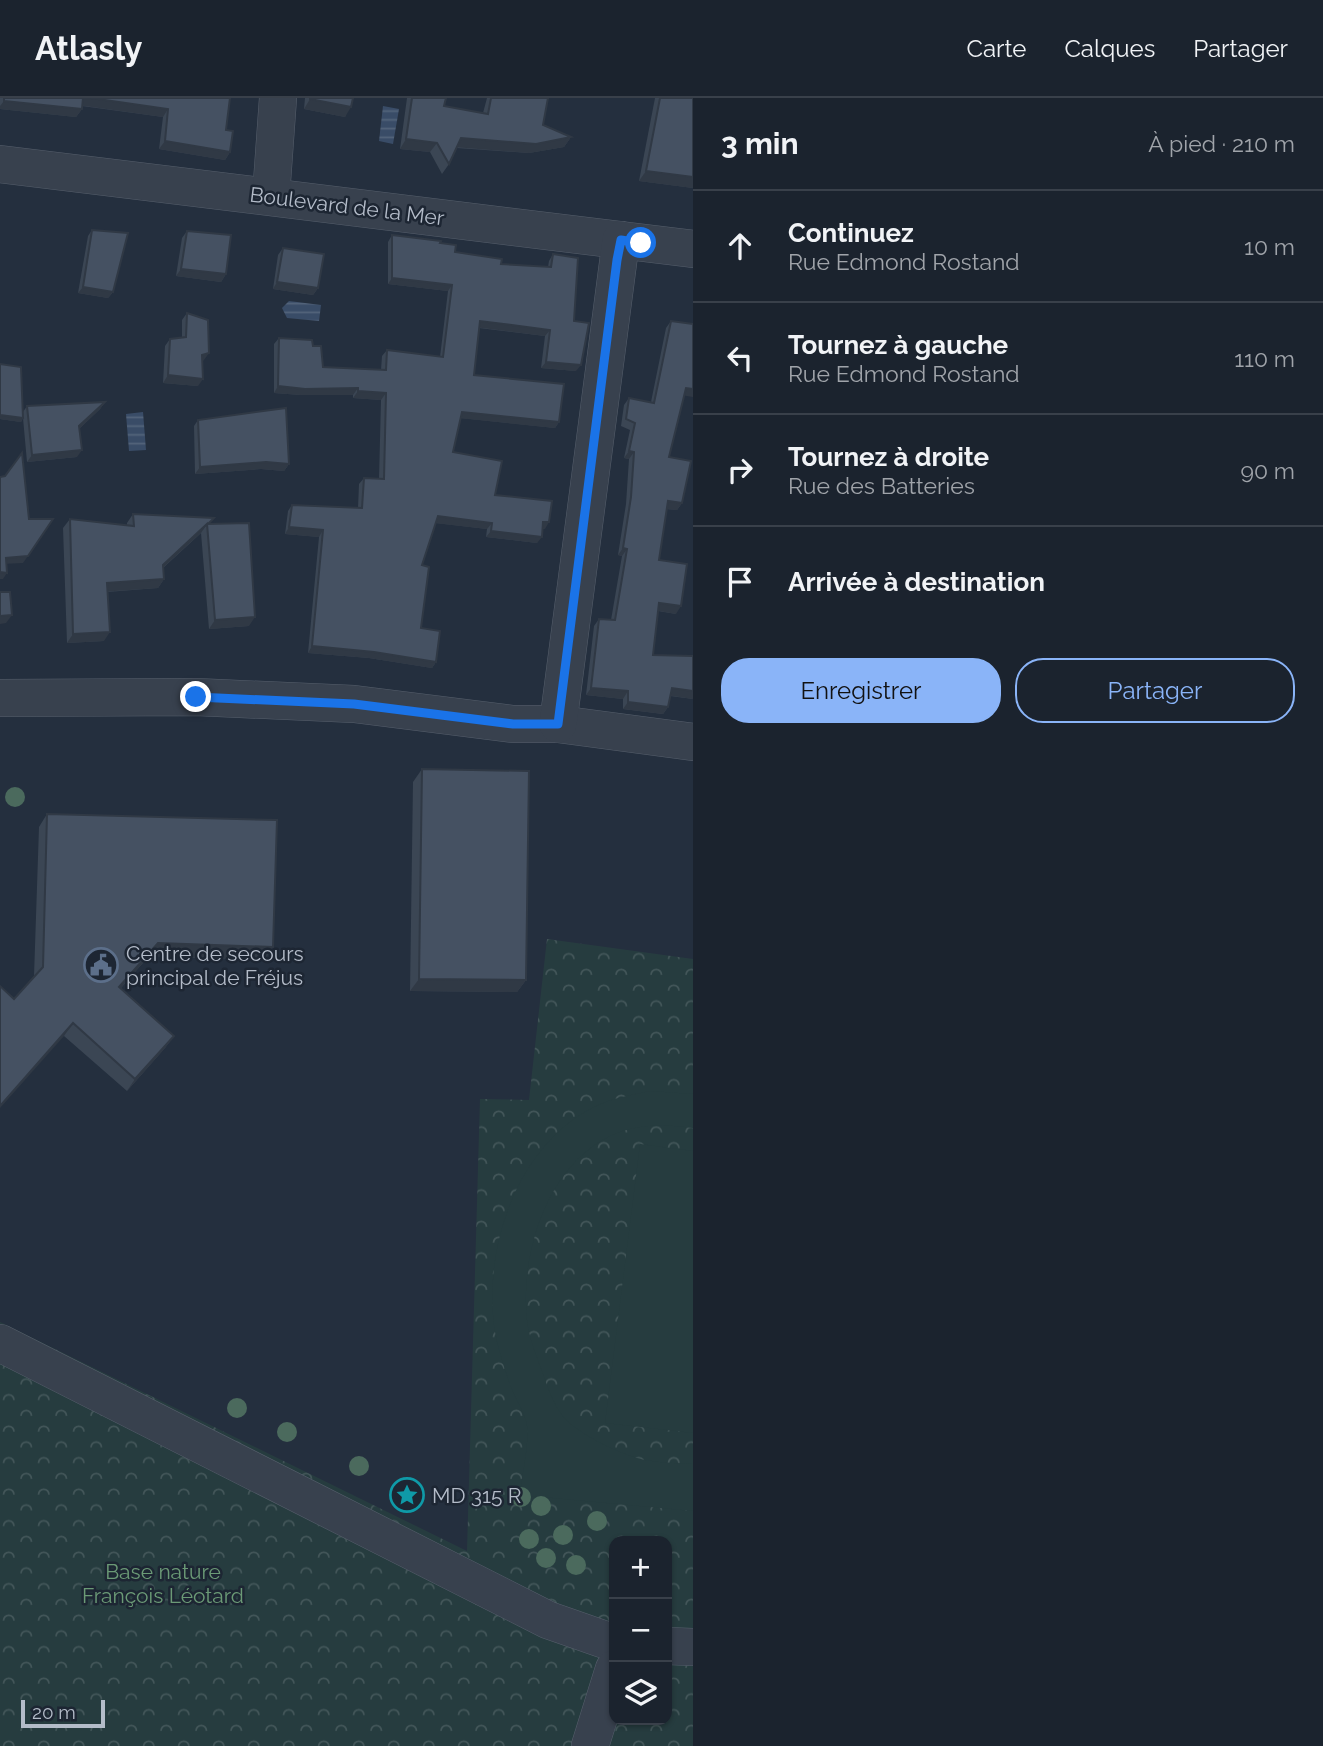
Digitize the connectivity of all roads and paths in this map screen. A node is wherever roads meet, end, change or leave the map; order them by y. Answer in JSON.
{"nodes":[{"id":1,"x":278,"y":98,"type":"edge"},
{"id":2,"x":0,"y":164,"type":"edge"},
{"id":3,"x":271,"y":196,"type":"junction"},
{"id":4,"x":621,"y":240,"type":"junction"},
{"id":5,"x":693,"y":249,"type":"edge"},
{"id":6,"x":0,"y":698,"type":"edge"},
{"id":7,"x":558,"y":724,"type":"junction"},
{"id":8,"x":693,"y":743,"type":"edge"},
{"id":9,"x":0,"y":1343,"type":"edge"},
{"id":10,"x":609,"y":1641,"type":"edge"},
{"id":11,"x":672,"y":1646,"type":"edge"},
{"id":12,"x":693,"y":1647,"type":"edge"},
{"id":13,"x":609,"y":1685,"type":"edge"},
{"id":14,"x":590,"y":1746,"type":"edge"}],
"edges":[{"from":1,"to":3,"type":"street"},
{"from":2,"to":3,"type":"street","name":"Boulevard de la Mer"},
{"from":3,"to":4,"type":"street","name":"Boulevard de la Mer"},
{"from":4,"to":5,"type":"street","name":"Boulevard de la Mer"},
{"from":4,"to":7,"type":"street"},
{"from":6,"to":7,"type":"street"},
{"from":7,"to":8,"type":"street"},
{"from":9,"to":10,"type":"street"},
{"from":11,"to":12,"type":"street"},
{"from":13,"to":14,"type":"street"}]}
